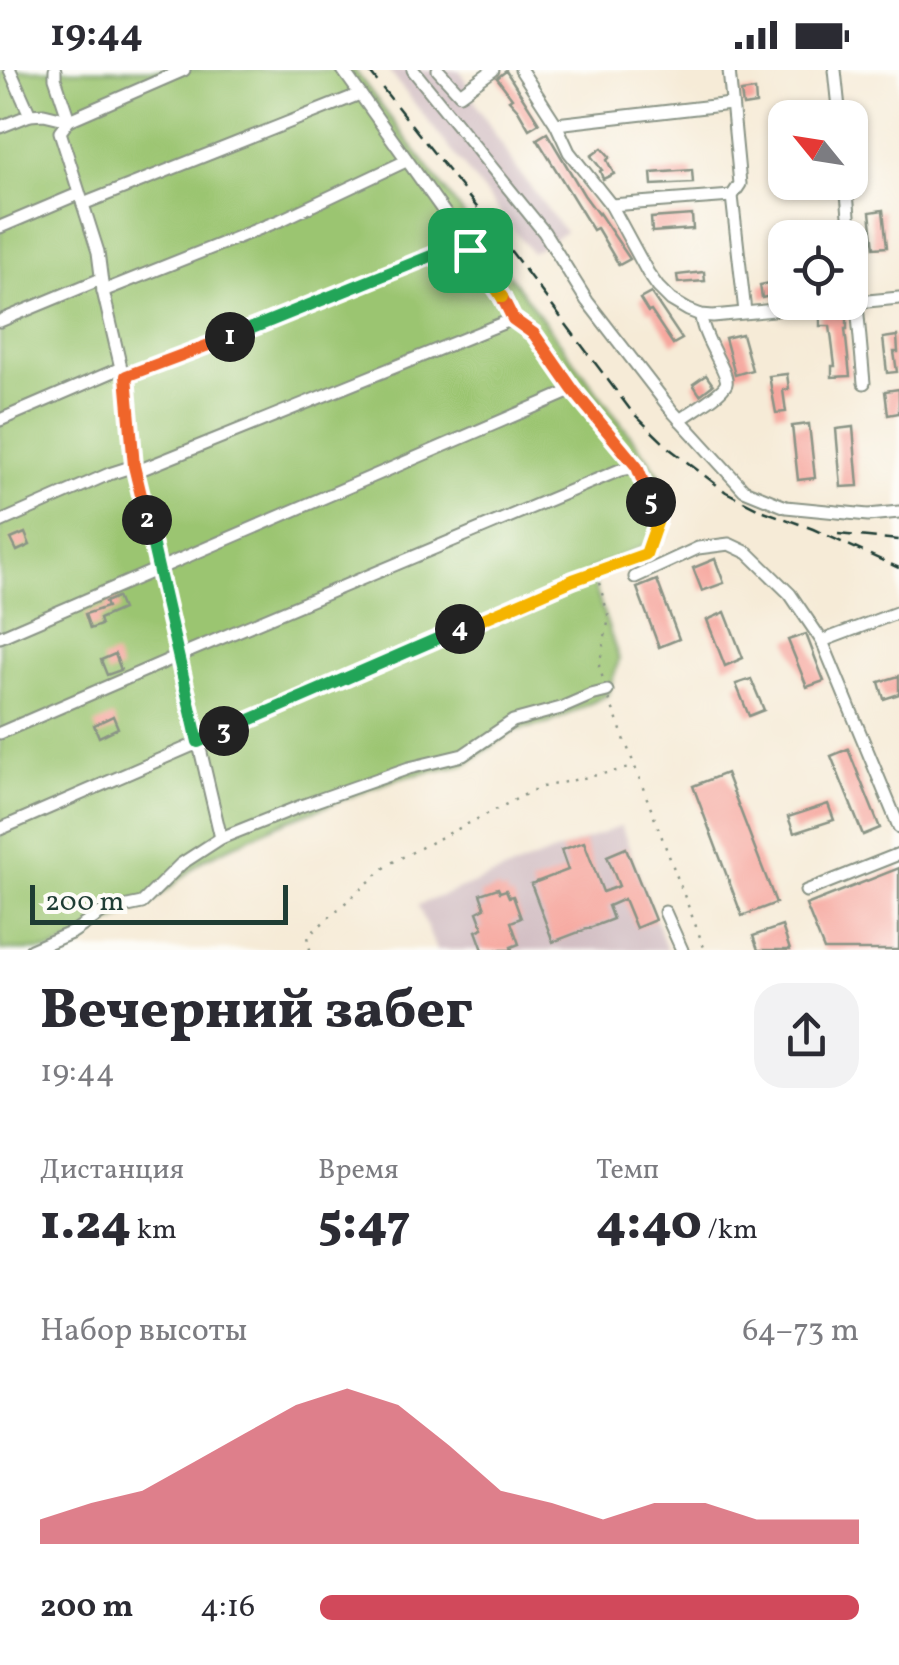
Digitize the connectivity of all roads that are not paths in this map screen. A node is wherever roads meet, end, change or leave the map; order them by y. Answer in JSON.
{"nodes":[{"id":1,"x":10,"y":70,"type":"edge"},
{"id":2,"x":55,"y":70,"type":"edge"},
{"id":3,"x":184,"y":70,"type":"edge"},
{"id":4,"x":343,"y":70,"type":"edge"},
{"id":5,"x":413,"y":70,"type":"edge"},
{"id":6,"x":438,"y":70,"type":"edge"},
{"id":7,"x":493,"y":70,"type":"edge"},
{"id":8,"x":521,"y":70,"type":"edge"},
{"id":9,"x":730,"y":70,"type":"edge"},
{"id":10,"x":835,"y":70,"type":"edge"},
{"id":11,"x":360,"y":94,"type":"junction"},
{"id":12,"x":838,"y":100,"type":"edge"},
{"id":13,"x":731,"y":104,"type":"junction"},
{"id":14,"x":30,"y":114,"type":"junction"},
{"id":15,"x":69,"y":120,"type":"junction"},
{"id":16,"x":556,"y":124,"type":"junction"},
{"id":17,"x":0,"y":127,"type":"edge"},
{"id":18,"x":406,"y":161,"type":"junction"},
{"id":19,"x":732,"y":196,"type":"junction"},
{"id":20,"x":80,"y":199,"type":"junction"},
{"id":21,"x":611,"y":206,"type":"junction"},
{"id":22,"x":0,"y":226,"type":"edge"},
{"id":23,"x":470,"y":250,"type":"junction"},
{"id":24,"x":102,"y":285,"type":"junction"},
{"id":25,"x":899,"y":298,"type":"edge"},
{"id":26,"x":868,"y":301,"type":"edge"},
{"id":27,"x":768,"y":310,"type":"edge"},
{"id":28,"x":745,"y":312,"type":"junction"},
{"id":29,"x":701,"y":316,"type":"junction"},
{"id":30,"x":513,"y":319,"type":"junction"},
{"id":31,"x":859,"y":320,"type":"edge"},
{"id":32,"x":0,"y":321,"type":"edge"},
{"id":33,"x":124,"y":372,"type":"junction"},
{"id":34,"x":864,"y":383,"type":"dead end"},
{"id":35,"x":573,"y":390,"type":"junction"},
{"id":36,"x":0,"y":420,"type":"edge"},
{"id":37,"x":680,"y":420,"type":"junction"},
{"id":38,"x":637,"y":467,"type":"junction"},
{"id":39,"x":134,"y":469,"type":"junction"},
{"id":40,"x":899,"y":512,"type":"edge"},
{"id":41,"x":0,"y":522,"type":"edge"},
{"id":42,"x":160,"y":569,"type":"junction"},
{"id":43,"x":635,"y":577,"type":"dead end"},
{"id":44,"x":899,"y":612,"type":"edge"},
{"id":45,"x":0,"y":637,"type":"edge"},
{"id":46,"x":822,"y":641,"type":"junction"},
{"id":47,"x":178,"y":656,"type":"junction"},
{"id":48,"x":606,"y":691,"type":"road end"},
{"id":49,"x":0,"y":733,"type":"edge"},
{"id":50,"x":198,"y":742,"type":"junction"},
{"id":51,"x":899,"y":828,"type":"edge"},
{"id":52,"x":0,"y":829,"type":"edge"},
{"id":53,"x":221,"y":838,"type":"junction"},
{"id":54,"x":899,"y":854,"type":"edge"},
{"id":55,"x":806,"y":890,"type":"dead end"},
{"id":56,"x":665,"y":912,"type":"dead end"},
{"id":57,"x":30,"y":950,"type":"edge"},
{"id":58,"x":682,"y":950,"type":"edge"}],
"edges":[{"from":1,"to":14,"type":"street"},
{"from":2,"to":15,"type":"street"},
{"from":3,"to":15,"type":"street"},
{"from":4,"to":11,"type":"street"},
{"from":5,"to":37,"type":"street"},
{"from":6,"to":7,"type":"street"},
{"from":8,"to":16,"type":"street"},
{"from":9,"to":13,"type":"street"},
{"from":10,"to":12,"type":"street"},
{"from":11,"to":18,"type":"street"},
{"from":11,"to":20,"type":"street"},
{"from":13,"to":16,"type":"street"},
{"from":13,"to":19,"type":"street"},
{"from":14,"to":15,"type":"street"},
{"from":14,"to":17,"type":"street"},
{"from":15,"to":20,"type":"street"},
{"from":16,"to":21,"type":"street"},
{"from":18,"to":23,"type":"street"},
{"from":18,"to":24,"type":"street"},
{"from":19,"to":21,"type":"street"},
{"from":19,"to":28,"type":"street"},
{"from":20,"to":22,"type":"street"},
{"from":20,"to":24,"type":"street"},
{"from":21,"to":29,"type":"street"},
{"from":23,"to":30,"type":"street"},
{"from":23,"to":33,"type":"street"},
{"from":24,"to":32,"type":"street"},
{"from":24,"to":33,"type":"street"},
{"from":25,"to":26,"type":"street"},
{"from":27,"to":28,"type":"street"},
{"from":28,"to":29,"type":"street"},
{"from":29,"to":37,"type":"street"},
{"from":30,"to":35,"type":"street"},
{"from":30,"to":39,"type":"street"},
{"from":31,"to":34,"type":"street"},
{"from":33,"to":36,"type":"street"},
{"from":33,"to":39,"type":"street"},
{"from":35,"to":38,"type":"street"},
{"from":35,"to":42,"type":"street"},
{"from":37,"to":40,"type":"street"},
{"from":38,"to":47,"type":"street"},
{"from":38,"to":50,"type":"street"},
{"from":39,"to":41,"type":"street"},
{"from":39,"to":42,"type":"street"},
{"from":42,"to":45,"type":"street"},
{"from":42,"to":47,"type":"street"},
{"from":43,"to":46,"type":"street"},
{"from":44,"to":46,"type":"street"},
{"from":46,"to":51,"type":"street"},
{"from":47,"to":49,"type":"street"},
{"from":47,"to":50,"type":"street"},
{"from":48,"to":53,"type":"street"},
{"from":50,"to":52,"type":"street"},
{"from":50,"to":53,"type":"street"},
{"from":53,"to":57,"type":"street"},
{"from":54,"to":55,"type":"street"},
{"from":56,"to":58,"type":"street"}]}
